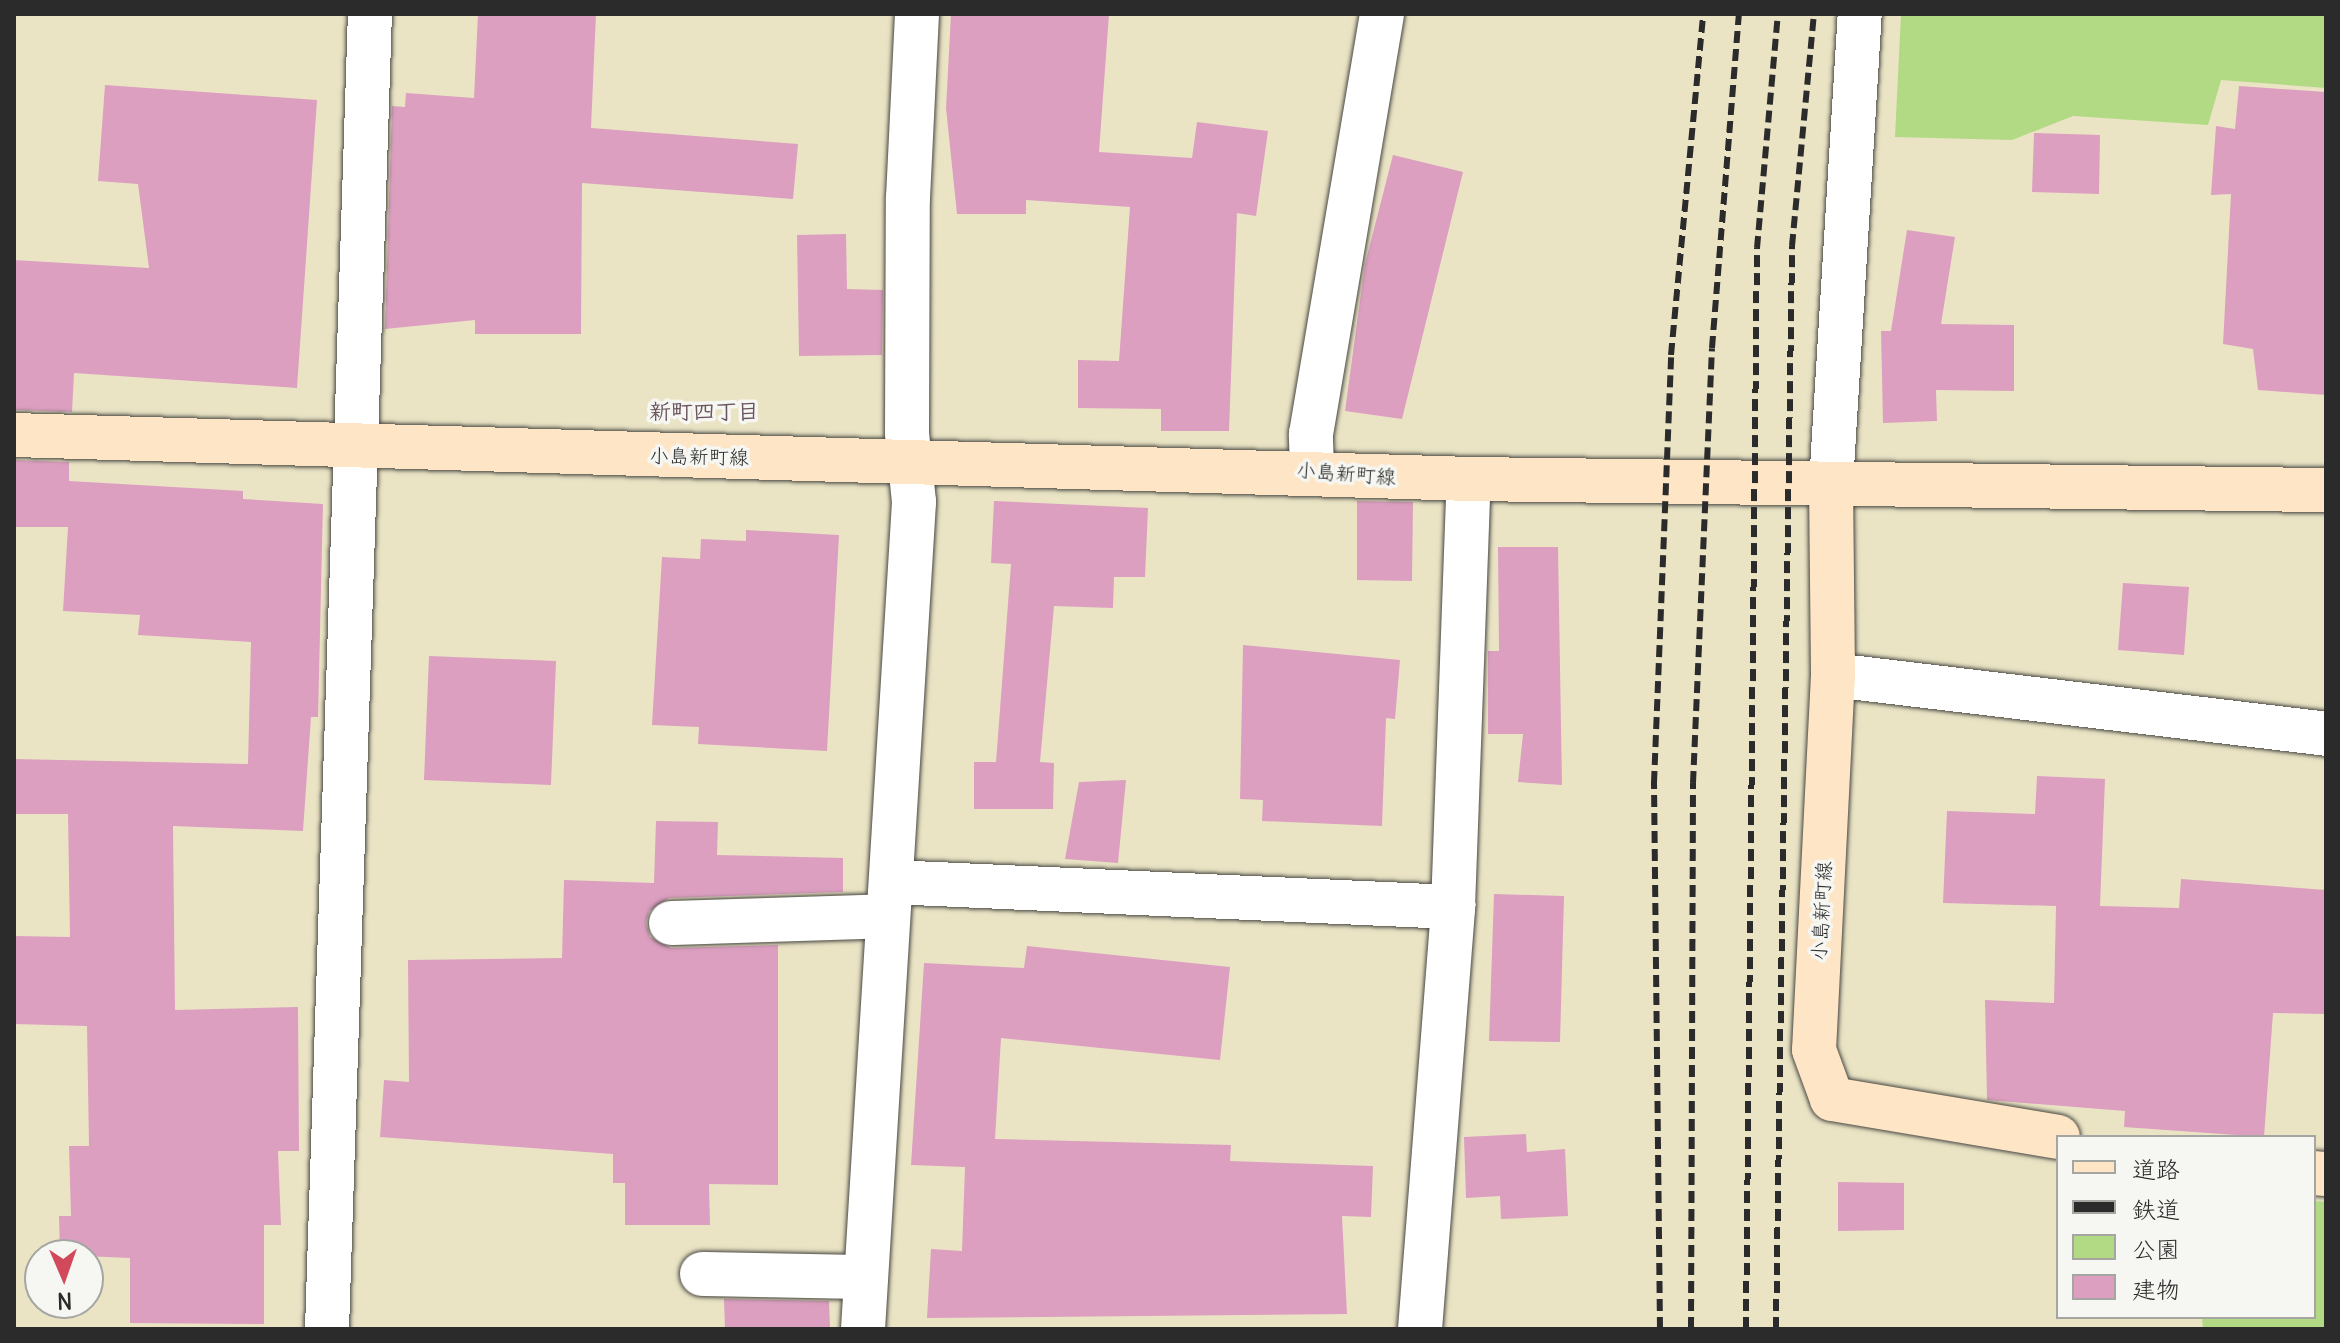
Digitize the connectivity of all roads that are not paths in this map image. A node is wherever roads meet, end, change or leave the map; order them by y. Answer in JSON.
{"nodes":[{"id":1,"x":370,"y":14,"type":"edge"},
{"id":2,"x":917,"y":14,"type":"edge"},
{"id":3,"x":1382,"y":14,"type":"edge"},
{"id":4,"x":1860,"y":14,"type":"edge"},
{"id":5,"x":14,"y":435,"type":"edge"},
{"id":6,"x":351,"y":450,"type":"junction"},
{"id":7,"x":909,"y":461,"type":"junction"},
{"id":8,"x":1312,"y":469,"type":"junction"},
{"id":9,"x":1469,"y":479,"type":"junction"},
{"id":10,"x":1831,"y":484,"type":"junction"},
{"id":11,"x":2326,"y":490,"type":"edge"},
{"id":12,"x":1833,"y":675,"type":"junction"},
{"id":13,"x":2326,"y":734,"type":"edge"},
{"id":14,"x":889,"y":899,"type":"junction"},
{"id":15,"x":1453,"y":907,"type":"junction"},
{"id":16,"x":671,"y":923,"type":"dead end"},
{"id":17,"x":2056,"y":1137,"type":"edge"},
{"id":18,"x":702,"y":1274,"type":"dead end"},
{"id":19,"x":864,"y":1277,"type":"junction"},
{"id":20,"x":327,"y":1329,"type":"edge"},
{"id":21,"x":863,"y":1329,"type":"edge"},
{"id":22,"x":1420,"y":1329,"type":"edge"}],
"edges":[{"from":1,"to":6,"type":"street"},
{"from":2,"to":7,"type":"street"},
{"from":3,"to":8,"type":"street"},
{"from":4,"to":10,"type":"street"},
{"from":5,"to":6,"type":"main road","name":"小島新町線"},
{"from":6,"to":7,"type":"main road","name":"小島新町線"},
{"from":6,"to":20,"type":"street"},
{"from":7,"to":8,"type":"main road","name":"小島新町線"},
{"from":7,"to":14,"type":"street"},
{"from":8,"to":9,"type":"main road","name":"小島新町線"},
{"from":9,"to":10,"type":"main road","name":"小島新町線"},
{"from":9,"to":15,"type":"street"},
{"from":10,"to":11,"type":"main road"},
{"from":10,"to":12,"type":"main road","name":"小島新町線"},
{"from":12,"to":13,"type":"street"},
{"from":12,"to":17,"type":"main road","name":"小島新町線"},
{"from":14,"to":15,"type":"street"},
{"from":14,"to":16,"type":"street"},
{"from":14,"to":19,"type":"street"},
{"from":15,"to":22,"type":"street"},
{"from":18,"to":19,"type":"street"},
{"from":19,"to":21,"type":"street"}]}
